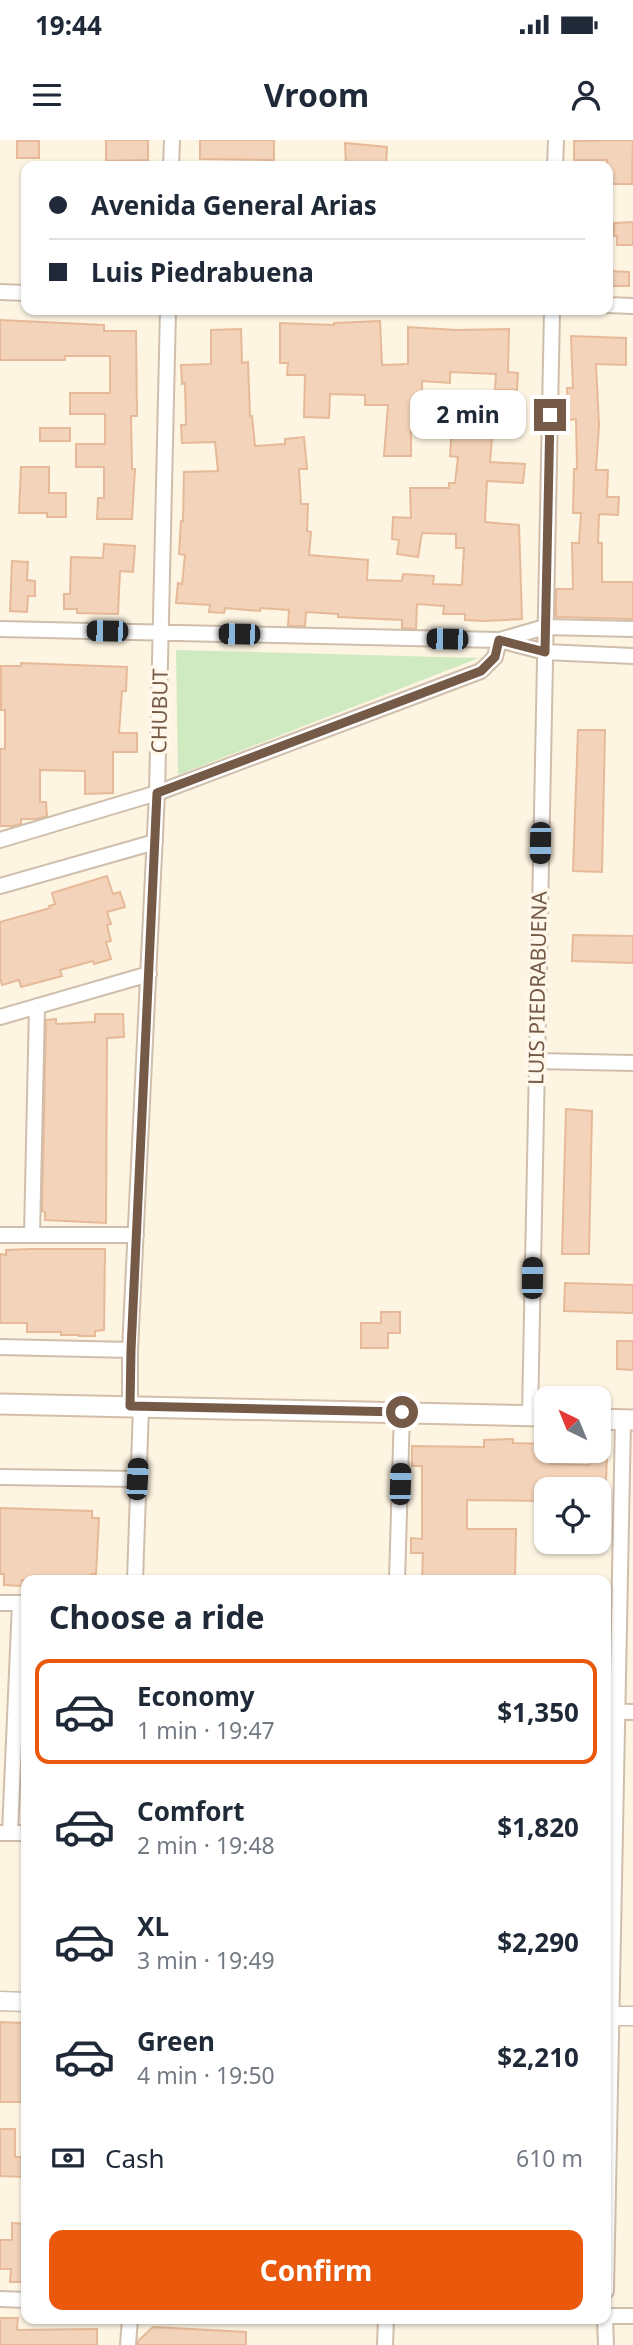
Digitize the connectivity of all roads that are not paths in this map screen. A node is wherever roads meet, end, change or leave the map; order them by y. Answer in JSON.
{"nodes":[{"id":1,"x":172,"y":140,"type":"edge"},
{"id":2,"x":556,"y":140,"type":"edge"},
{"id":3,"x":171,"y":161,"type":"edge"},
{"id":4,"x":555,"y":161,"type":"edge"},
{"id":5,"x":0,"y":292,"type":"edge"},
{"id":6,"x":21,"y":293,"type":"edge"},
{"id":7,"x":613,"y":305,"type":"edge"},
{"id":8,"x":633,"y":306,"type":"edge"},
{"id":9,"x":168,"y":315,"type":"edge"},
{"id":10,"x":552,"y":315,"type":"edge"},
{"id":11,"x":545,"y":627,"type":"junction"},
{"id":12,"x":0,"y":629,"type":"edge"},
{"id":13,"x":633,"y":629,"type":"edge"},
{"id":14,"x":161,"y":632,"type":"junction"},
{"id":15,"x":499,"y":640,"type":"junction"},
{"id":16,"x":545,"y":652,"type":"junction"},
{"id":17,"x":633,"y":656,"type":"edge"},
{"id":18,"x":157,"y":793,"type":"junction"},
{"id":19,"x":0,"y":840,"type":"edge"},
{"id":20,"x":155,"y":842,"type":"junction"},
{"id":21,"x":0,"y":886,"type":"edge"},
{"id":22,"x":149,"y":974,"type":"junction"},
{"id":23,"x":37,"y":1006,"type":"junction"},
{"id":24,"x":0,"y":1017,"type":"edge"},
{"id":25,"x":536,"y":1061,"type":"junction"},
{"id":26,"x":633,"y":1063,"type":"edge"},
{"id":27,"x":0,"y":1236,"type":"edge"},
{"id":28,"x":32,"y":1236,"type":"junction"},
{"id":29,"x":136,"y":1236,"type":"junction"},
{"id":30,"x":0,"y":1347,"type":"edge"},
{"id":31,"x":131,"y":1350,"type":"junction"},
{"id":32,"x":538,"y":1386,"type":"edge"},
{"id":33,"x":0,"y":1404,"type":"edge"},
{"id":34,"x":136,"y":1406,"type":"junction"},
{"id":35,"x":402,"y":1412,"type":"junction"},
{"id":36,"x":534,"y":1415,"type":"edge"},
{"id":37,"x":628,"y":1420,"type":"edge"},
{"id":38,"x":0,"y":1477,"type":"edge"},
{"id":39,"x":137,"y":1479,"type":"junction"},
{"id":40,"x":135,"y":1575,"type":"edge"},
{"id":41,"x":397,"y":1575,"type":"edge"},
{"id":42,"x":0,"y":1603,"type":"edge"},
{"id":43,"x":21,"y":1603,"type":"edge"},
{"id":44,"x":21,"y":1629,"type":"edge"},
{"id":45,"x":611,"y":1712,"type":"edge"},
{"id":46,"x":633,"y":1712,"type":"edge"},
{"id":47,"x":5,"y":1833,"type":"edge"},
{"id":48,"x":0,"y":2001,"type":"edge"},
{"id":49,"x":21,"y":2002,"type":"edge"},
{"id":50,"x":611,"y":2016,"type":"edge"},
{"id":51,"x":633,"y":2016,"type":"edge"},
{"id":52,"x":0,"y":2299,"type":"edge"},
{"id":53,"x":21,"y":2300,"type":"edge"},
{"id":54,"x":633,"y":2316,"type":"edge"},
{"id":55,"x":611,"y":2317,"type":"edge"},
{"id":56,"x":130,"y":2324,"type":"edge"},
{"id":57,"x":386,"y":2324,"type":"edge"},
{"id":58,"x":605,"y":2324,"type":"edge"},
{"id":59,"x":128,"y":2345,"type":"edge"},
{"id":60,"x":385,"y":2345,"type":"edge"},
{"id":61,"x":606,"y":2345,"type":"edge"}],
"edges":[{"from":1,"to":3,"type":"street"},
{"from":2,"to":4,"type":"street"},
{"from":5,"to":6,"type":"street"},
{"from":7,"to":8,"type":"street"},
{"from":9,"to":14,"type":"street","name":"CHUBUT"},
{"from":10,"to":11,"type":"street","name":"LUIS PIEDRABUENA"},
{"from":11,"to":13,"type":"street"},
{"from":11,"to":15,"type":"street"},
{"from":11,"to":16,"type":"street","name":"LUIS PIEDRABUENA"},
{"from":12,"to":14,"type":"street"},
{"from":14,"to":15,"type":"street"},
{"from":14,"to":18,"type":"street","name":"CHUBUT"},
{"from":15,"to":16,"type":"street"},
{"from":15,"to":18,"type":"street"},
{"from":16,"to":17,"type":"street"},
{"from":16,"to":25,"type":"street","name":"LUIS PIEDRABUENA"},
{"from":18,"to":19,"type":"street"},
{"from":18,"to":20,"type":"street","name":"CHUBUT"},
{"from":20,"to":21,"type":"street"},
{"from":20,"to":22,"type":"street","name":"CHUBUT"},
{"from":22,"to":23,"type":"street"},
{"from":22,"to":29,"type":"street","name":"CHUBUT"},
{"from":23,"to":24,"type":"street"},
{"from":23,"to":28,"type":"street"},
{"from":25,"to":26,"type":"street"},
{"from":25,"to":32,"type":"street","name":"LUIS PIEDRABUENA"},
{"from":27,"to":28,"type":"street"},
{"from":28,"to":29,"type":"street"},
{"from":29,"to":31,"type":"street","name":"CHUBUT"},
{"from":30,"to":31,"type":"street"},
{"from":31,"to":34,"type":"street","name":"CHUBUT"},
{"from":33,"to":34,"type":"main road"},
{"from":34,"to":35,"type":"main road"},
{"from":34,"to":39,"type":"street","name":"CHUBUT"},
{"from":35,"to":36,"type":"main road"},
{"from":35,"to":41,"type":"street"},
{"from":37,"to":45,"type":"street"},
{"from":38,"to":39,"type":"street"},
{"from":39,"to":40,"type":"street","name":"CHUBUT"},
{"from":42,"to":43,"type":"street"},
{"from":44,"to":47,"type":"street"},
{"from":45,"to":46,"type":"street"},
{"from":48,"to":49,"type":"street"},
{"from":50,"to":51,"type":"street"},
{"from":52,"to":53,"type":"street"},
{"from":54,"to":55,"type":"street"},
{"from":56,"to":59,"type":"street"},
{"from":57,"to":60,"type":"street"},
{"from":58,"to":61,"type":"street"}]}
